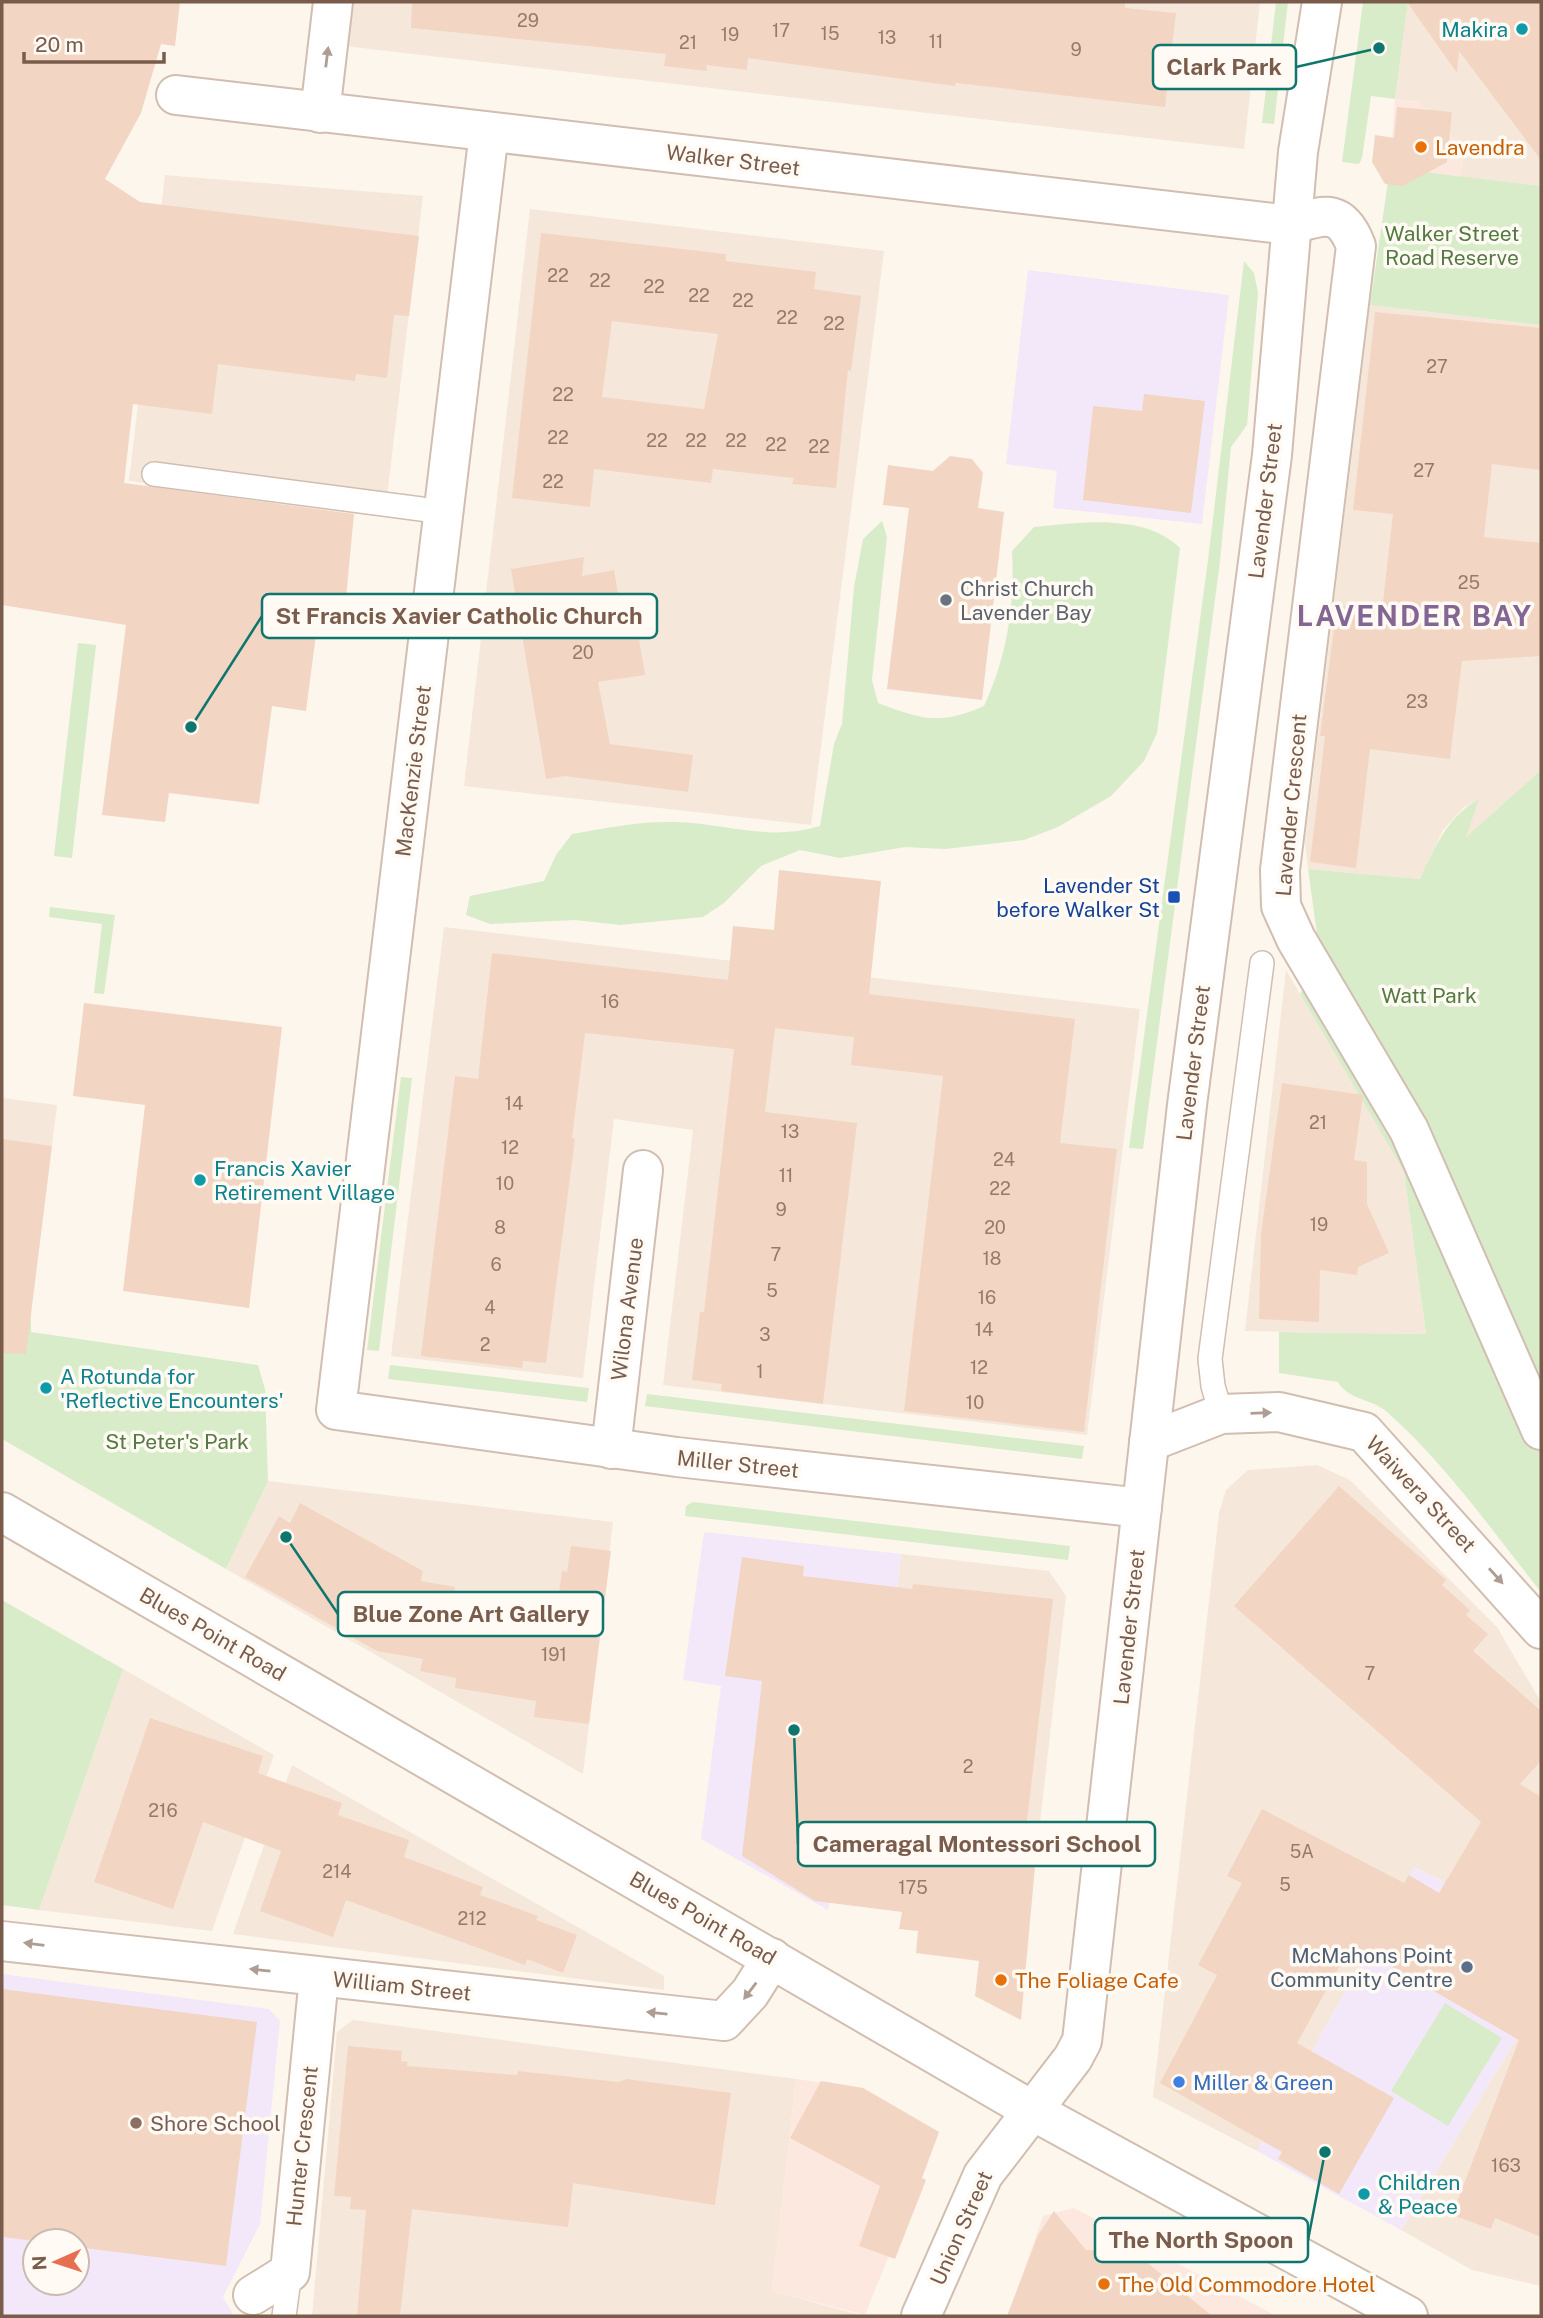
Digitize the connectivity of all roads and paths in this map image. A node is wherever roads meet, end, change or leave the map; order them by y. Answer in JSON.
{"nodes":[{"id":1,"x":333,"y":2,"type":"edge"},
{"id":2,"x":1322,"y":2,"type":"edge"},
{"id":3,"x":176,"y":95,"type":"dead end"},
{"id":4,"x":320,"y":113,"type":"junction"},
{"id":5,"x":489,"y":132,"type":"junction"},
{"id":6,"x":1290,"y":225,"type":"junction"},
{"id":7,"x":154,"y":474,"type":"dead end"},
{"id":8,"x":444,"y":512,"type":"junction"},
{"id":9,"x":1262,"y":962,"type":"dead end"},
{"id":10,"x":643,"y":1170,"type":"dead end"},
{"id":11,"x":336,"y":1410,"type":"joint"},
{"id":12,"x":1221,"y":1414,"type":"junction"},
{"id":13,"x":1541,"y":1430,"type":"edge"},
{"id":14,"x":1149,"y":1442,"type":"junction"},
{"id":15,"x":611,"y":1449,"type":"junction"},
{"id":16,"x":1142,"y":1508,"type":"junction"},
{"id":17,"x":2,"y":1512,"type":"edge"},
{"id":18,"x":1541,"y":1629,"type":"edge"},
{"id":19,"x":2,"y":1941,"type":"edge"},
{"id":20,"x":772,"y":1958,"type":"junction"},
{"id":21,"x":319,"y":1977,"type":"junction"},
{"id":22,"x":1033,"y":2111,"type":"junction"},
{"id":23,"x":290,"y":2272,"type":"junction"},
{"id":24,"x":253,"y":2295,"type":"dead end"},
{"id":25,"x":284,"y":2316,"type":"edge"},
{"id":26,"x":921,"y":2316,"type":"edge"},
{"id":27,"x":1408,"y":2316,"type":"edge"}],
"edges":[{"from":4,"to":1,"type":"street","one_way":true},
{"from":2,"to":6,"type":"street","name":"Lavender Street"},
{"from":3,"to":4,"type":"street","name":"Walker Street"},
{"from":4,"to":5,"type":"street","name":"Walker Street"},
{"from":5,"to":6,"type":"street","name":"Walker Street"},
{"from":5,"to":8,"type":"street","name":"MacKenzie Street"},
{"from":6,"to":13,"type":"street","name":"Lavender Crescent"},
{"from":6,"to":14,"type":"street","name":"Lavender Street"},
{"from":7,"to":8,"type":"lane"},
{"from":8,"to":11,"type":"street","name":"MacKenzie Street"},
{"from":9,"to":12,"type":"lane"},
{"from":10,"to":15,"type":"street","name":"Wilona Avenue"},
{"from":11,"to":15,"type":"street","name":"Miller Street"},
{"from":12,"to":14,"type":"street","name":"Waiwera Street"},
{"from":12,"to":18,"type":"street","name":"Waiwera Street","one_way":true},
{"from":14,"to":16,"type":"street","name":"Lavender Street"},
{"from":15,"to":16,"type":"street","name":"Miller Street"},
{"from":16,"to":22,"type":"street","name":"Lavender Street"},
{"from":17,"to":20,"type":"street","name":"Blues Point Road"},
{"from":21,"to":19,"type":"street","name":"William Street","one_way":true},
{"from":20,"to":21,"type":"street","name":"William Street","one_way":true},
{"from":20,"to":22,"type":"street","name":"Blues Point Road"},
{"from":21,"to":23,"type":"street","name":"Hunter Crescent"},
{"from":22,"to":26,"type":"street","name":"Union Street"},
{"from":22,"to":27,"type":"street","name":"Blues Point Road"},
{"from":23,"to":24,"type":"street"},
{"from":23,"to":25,"type":"lane"}]}
